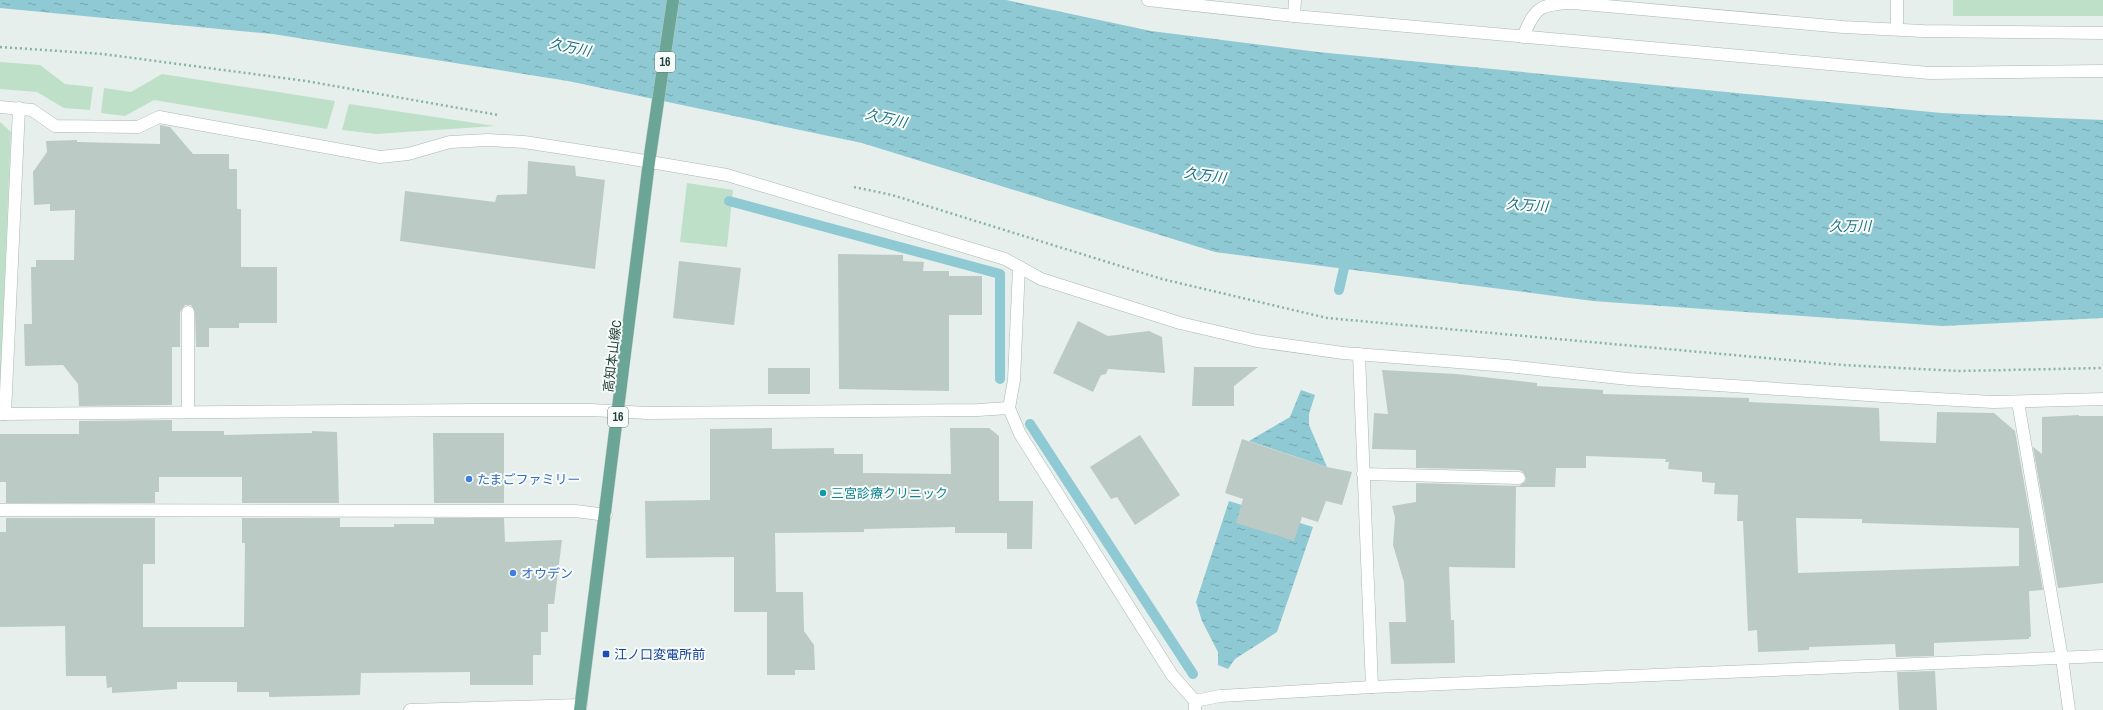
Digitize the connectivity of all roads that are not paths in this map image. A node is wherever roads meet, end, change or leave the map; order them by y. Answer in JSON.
{"nodes":[{"id":1,"x":673,"y":0,"type":"edge"},
{"id":2,"x":1148,"y":0,"type":"edge"},
{"id":3,"x":1295,"y":0,"type":"edge"},
{"id":4,"x":1897,"y":0,"type":"edge"},
{"id":5,"x":1294,"y":16,"type":"junction"},
{"id":6,"x":1897,"y":29,"type":"junction"},
{"id":7,"x":2103,"y":33,"type":"edge"},
{"id":8,"x":1523,"y":37,"type":"junction"},
{"id":9,"x":2103,"y":71,"type":"edge"},
{"id":10,"x":0,"y":107,"type":"edge"},
{"id":11,"x":19,"y":108,"type":"junction"},
{"id":12,"x":649,"y":162,"type":"junction"},
{"id":13,"x":1019,"y":267,"type":"junction"},
{"id":14,"x":188,"y":312,"type":"dead end"},
{"id":15,"x":1359,"y":354,"type":"junction"},
{"id":16,"x":2103,"y":399,"type":"edge"},
{"id":17,"x":2018,"y":402,"type":"junction"},
{"id":18,"x":1009,"y":408,"type":"junction"},
{"id":19,"x":619,"y":410,"type":"junction"},
{"id":20,"x":188,"y":412,"type":"junction"},
{"id":21,"x":3,"y":414,"type":"edge"},
{"id":22,"x":1363,"y":474,"type":"junction"},
{"id":23,"x":1519,"y":478,"type":"dead end"},
{"id":24,"x":0,"y":510,"type":"edge"},
{"id":25,"x":606,"y":515,"type":"junction"},
{"id":26,"x":2103,"y":656,"type":"edge"},
{"id":27,"x":2062,"y":658,"type":"junction"},
{"id":28,"x":1372,"y":687,"type":"junction"},
{"id":29,"x":1195,"y":705,"type":"edge"},
{"id":30,"x":580,"y":707,"type":"edge"},
{"id":31,"x":410,"y":710,"type":"edge"},
{"id":32,"x":2069,"y":710,"type":"edge"}],
"edges":[{"from":1,"to":12,"type":"main road","name":"高知本山線C","number":"16"},
{"from":2,"to":5,"type":"street"},
{"from":3,"to":5,"type":"street"},
{"from":4,"to":6,"type":"street"},
{"from":5,"to":8,"type":"street"},
{"from":6,"to":7,"type":"street"},
{"from":6,"to":8,"type":"street"},
{"from":8,"to":9,"type":"street"},
{"from":10,"to":11,"type":"street"},
{"from":11,"to":12,"type":"street"},
{"from":11,"to":21,"type":"street"},
{"from":12,"to":13,"type":"street"},
{"from":12,"to":19,"type":"main road","name":"高知本山線C","number":"16"},
{"from":13,"to":15,"type":"street"},
{"from":13,"to":18,"type":"street"},
{"from":14,"to":20,"type":"street"},
{"from":15,"to":17,"type":"street"},
{"from":15,"to":22,"type":"street"},
{"from":16,"to":17,"type":"street"},
{"from":17,"to":27,"type":"street"},
{"from":18,"to":19,"type":"street"},
{"from":18,"to":29,"type":"street"},
{"from":19,"to":20,"type":"street"},
{"from":19,"to":25,"type":"main road","name":"高知本山線C","number":"16"},
{"from":20,"to":21,"type":"street"},
{"from":22,"to":23,"type":"street"},
{"from":22,"to":28,"type":"street"},
{"from":24,"to":25,"type":"street"},
{"from":25,"to":30,"type":"main road","name":"高知本山線C","number":"16"},
{"from":26,"to":27,"type":"street"},
{"from":27,"to":28,"type":"street"},
{"from":27,"to":32,"type":"street"},
{"from":28,"to":29,"type":"street"},
{"from":30,"to":31,"type":"street"}]}
